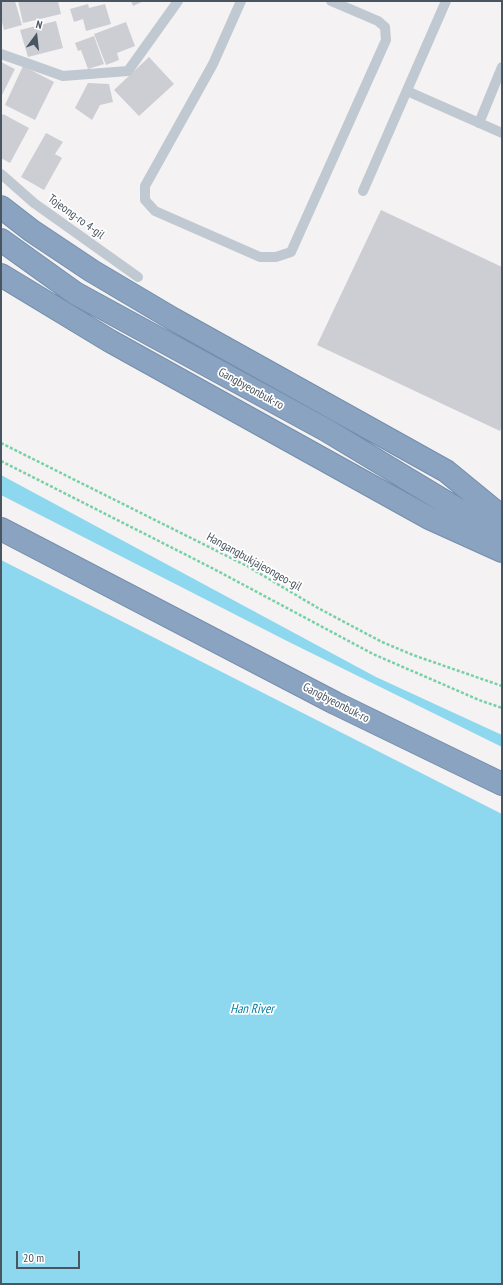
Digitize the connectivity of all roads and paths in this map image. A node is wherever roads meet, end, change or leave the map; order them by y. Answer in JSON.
{"nodes":[{"id":1,"x":178,"y":1,"type":"edge"},
{"id":2,"x":242,"y":1,"type":"edge"},
{"id":3,"x":331,"y":1,"type":"edge"},
{"id":4,"x":446,"y":1,"type":"edge"},
{"id":5,"x":1,"y":54,"type":"edge"},
{"id":6,"x":502,"y":67,"type":"edge"},
{"id":7,"x":407,"y":91,"type":"junction"},
{"id":8,"x":479,"y":123,"type":"junction"},
{"id":9,"x":502,"y":133,"type":"edge"},
{"id":10,"x":1,"y":174,"type":"edge"},
{"id":11,"x":363,"y":191,"type":"dead end"},
{"id":12,"x":1,"y":207,"type":"edge"},
{"id":13,"x":1,"y":240,"type":"edge"},
{"id":14,"x":1,"y":275,"type":"edge"},
{"id":15,"x":138,"y":277,"type":"dead end"},
{"id":16,"x":1,"y":443,"type":"edge"},
{"id":17,"x":1,"y":461,"type":"edge"},
{"id":18,"x":502,"y":517,"type":"edge"},
{"id":19,"x":1,"y":529,"type":"edge"},
{"id":20,"x":502,"y":536,"type":"edge"},
{"id":21,"x":502,"y":551,"type":"edge"},
{"id":22,"x":502,"y":686,"type":"edge"},
{"id":23,"x":502,"y":708,"type":"edge"},
{"id":24,"x":502,"y":784,"type":"edge"}],
"edges":[{"from":1,"to":5,"type":"lane"},
{"from":2,"to":3,"type":"lane"},
{"from":4,"to":7,"type":"lane"},
{"from":6,"to":8,"type":"lane"},
{"from":7,"to":8,"type":"lane"},
{"from":7,"to":11,"type":"lane"},
{"from":8,"to":9,"type":"lane"},
{"from":10,"to":15,"type":"lane","name":"Tojeong-ro 4-gil"},
{"from":12,"to":18,"type":"highway"},
{"from":13,"to":20,"type":"highway","name":"Gangbyeonbuk-ro"},
{"from":14,"to":21,"type":"highway"},
{"from":16,"to":22,"type":"path","name":"Hangangbukjajeongeo-gil"},
{"from":17,"to":23,"type":"path"},
{"from":19,"to":24,"type":"highway","name":"Gangbyeonbuk-ro"}]}
